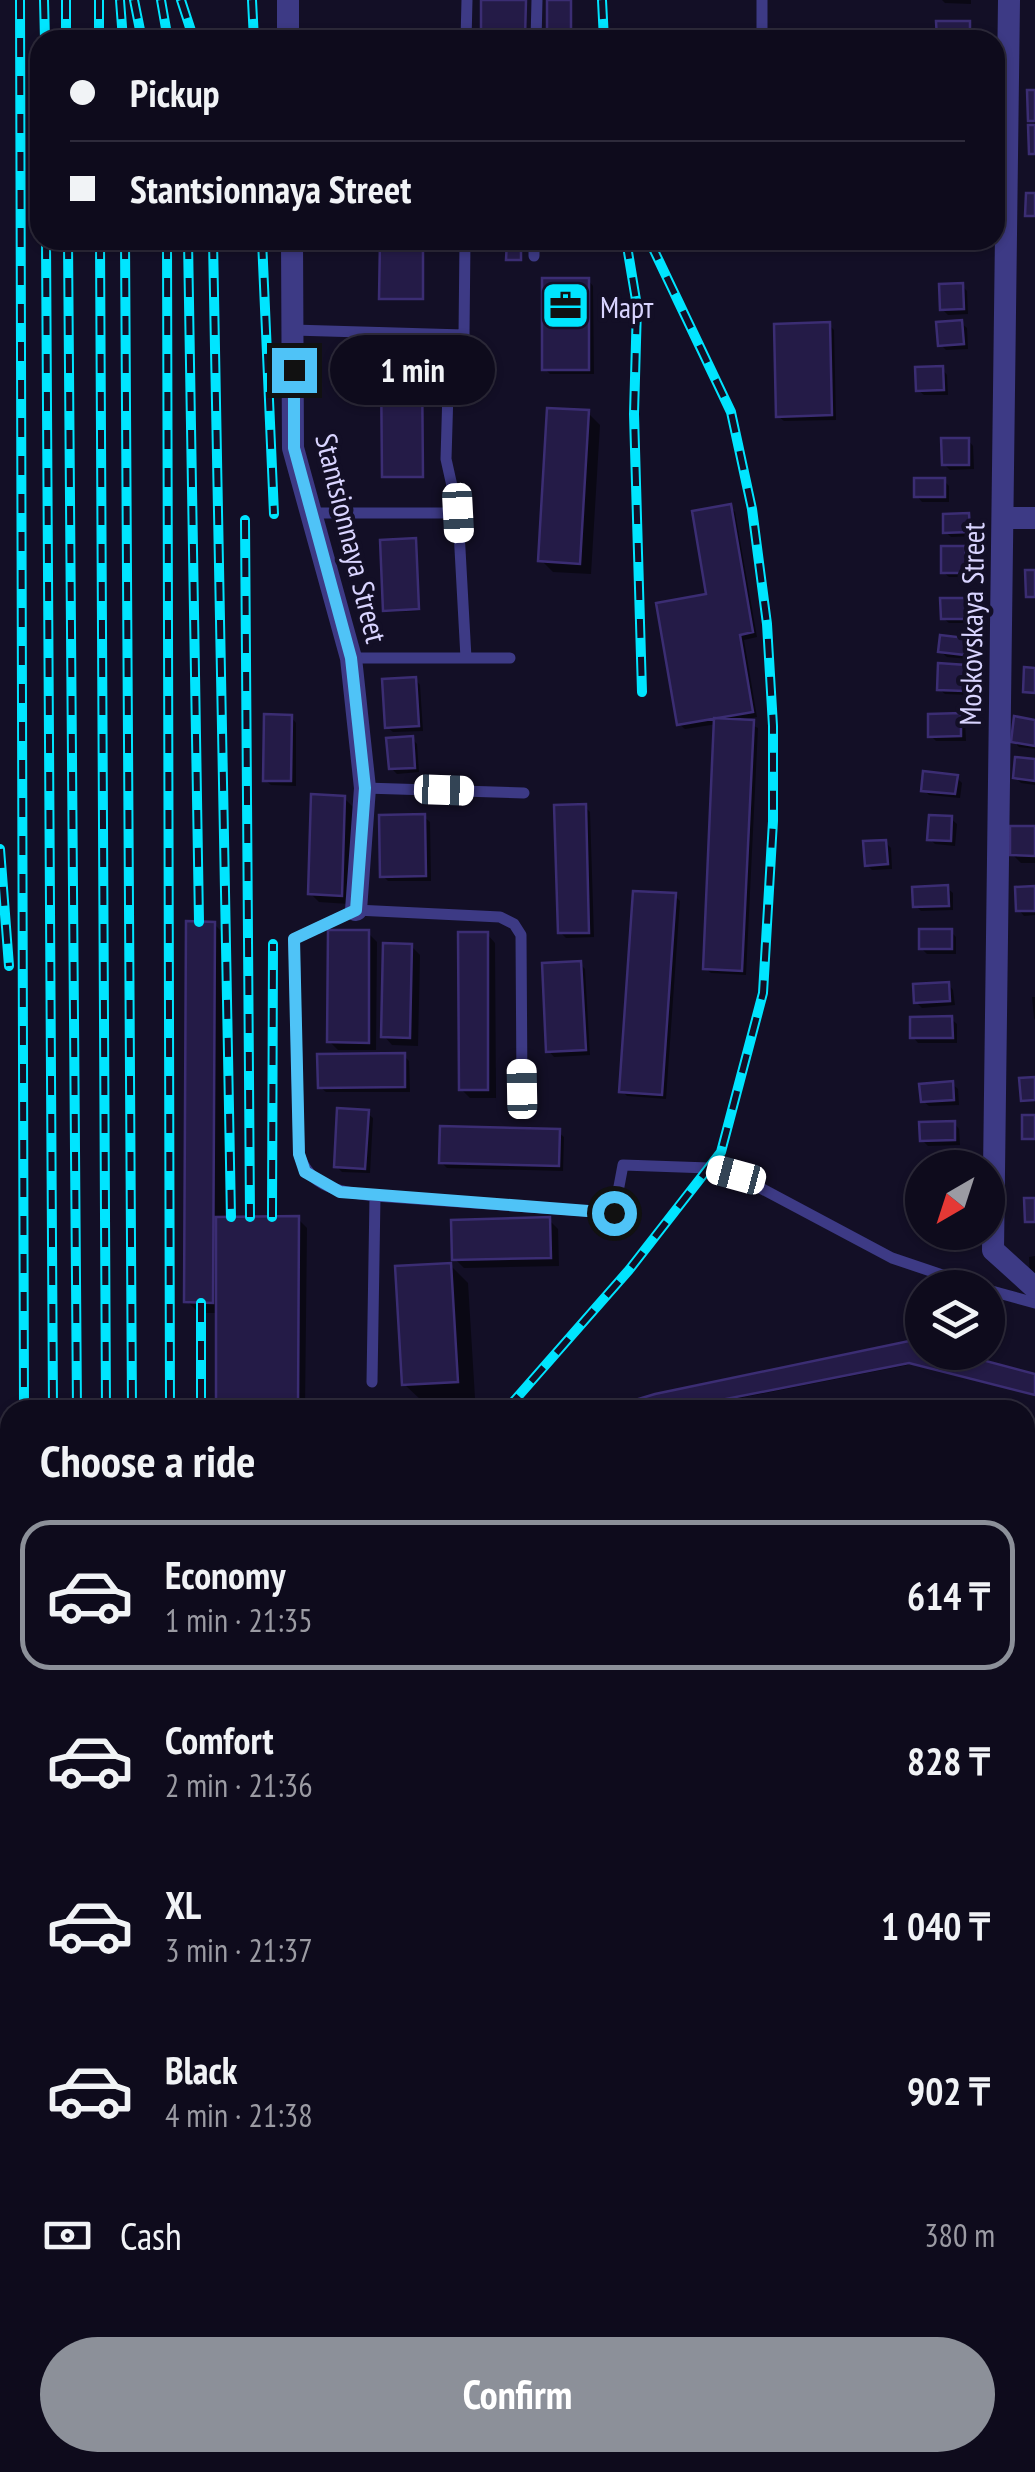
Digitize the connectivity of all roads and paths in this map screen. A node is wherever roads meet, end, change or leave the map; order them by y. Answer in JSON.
{"nodes":[{"id":1,"x":288,"y":0,"type":"edge"},
{"id":2,"x":466,"y":0,"type":"edge"},
{"id":3,"x":536,"y":0,"type":"edge"},
{"id":4,"x":762,"y":0,"type":"edge"},
{"id":5,"x":1010,"y":0,"type":"edge"},
{"id":6,"x":288,"y":30,"type":"edge"},
{"id":7,"x":466,"y":30,"type":"edge"},
{"id":8,"x":536,"y":30,"type":"edge"},
{"id":9,"x":762,"y":30,"type":"edge"},
{"id":10,"x":292,"y":250,"type":"edge"},
{"id":11,"x":465,"y":250,"type":"edge"},
{"id":12,"x":534,"y":250,"type":"edge"},
{"id":13,"x":534,"y":256,"type":"dead end"},
{"id":14,"x":294,"y":330,"type":"junction"},
{"id":15,"x":464,"y":335,"type":"junction"},
{"id":16,"x":308,"y":512,"type":"junction"},
{"id":17,"x":458,"y":513,"type":"junction"},
{"id":18,"x":1004,"y":518,"type":"junction"},
{"id":19,"x":1035,"y":518,"type":"edge"},
{"id":20,"x":351,"y":658,"type":"junction"},
{"id":21,"x":466,"y":658,"type":"junction"},
{"id":22,"x":510,"y":658,"type":"dead end"},
{"id":23,"x":365,"y":788,"type":"junction"},
{"id":24,"x":524,"y":793,"type":"dead end"},
{"id":25,"x":356,"y":910,"type":"junction"},
{"id":26,"x":522,"y":1089,"type":"dead end"},
{"id":27,"x":375,"y":1196,"type":"junction"},
{"id":28,"x":929,"y":1270,"type":"edge"},
{"id":29,"x":1035,"y":1288,"type":"edge"},
{"id":30,"x":1005,"y":1295,"type":"edge"},
{"id":31,"x":1035,"y":1304,"type":"edge"},
{"id":32,"x":372,"y":1382,"type":"dead end"}],
"edges":[{"from":1,"to":6,"type":"street"},
{"from":2,"to":7,"type":"lane"},
{"from":3,"to":8,"type":"lane"},
{"from":4,"to":9,"type":"lane"},
{"from":5,"to":18,"type":"street","name":"Moskovskaya Street"},
{"from":10,"to":14,"type":"street","name":"Stantsionnaya Street"},
{"from":11,"to":15,"type":"lane"},
{"from":12,"to":13,"type":"lane"},
{"from":14,"to":15,"type":"lane"},
{"from":14,"to":16,"type":"street","name":"Stantsionnaya Street"},
{"from":15,"to":17,"type":"lane"},
{"from":16,"to":17,"type":"lane"},
{"from":16,"to":20,"type":"street","name":"Stantsionnaya Street"},
{"from":17,"to":21,"type":"lane"},
{"from":18,"to":19,"type":"street"},
{"from":18,"to":29,"type":"street","name":"Moskovskaya Street"},
{"from":20,"to":21,"type":"lane"},
{"from":20,"to":23,"type":"street","name":"Stantsionnaya Street"},
{"from":21,"to":22,"type":"lane"},
{"from":23,"to":24,"type":"lane"},
{"from":23,"to":25,"type":"street","name":"Stantsionnaya Street"},
{"from":25,"to":26,"type":"lane"},
{"from":25,"to":27,"type":"lane"},
{"from":27,"to":28,"type":"lane"},
{"from":27,"to":32,"type":"lane"},
{"from":30,"to":31,"type":"lane"}]}
